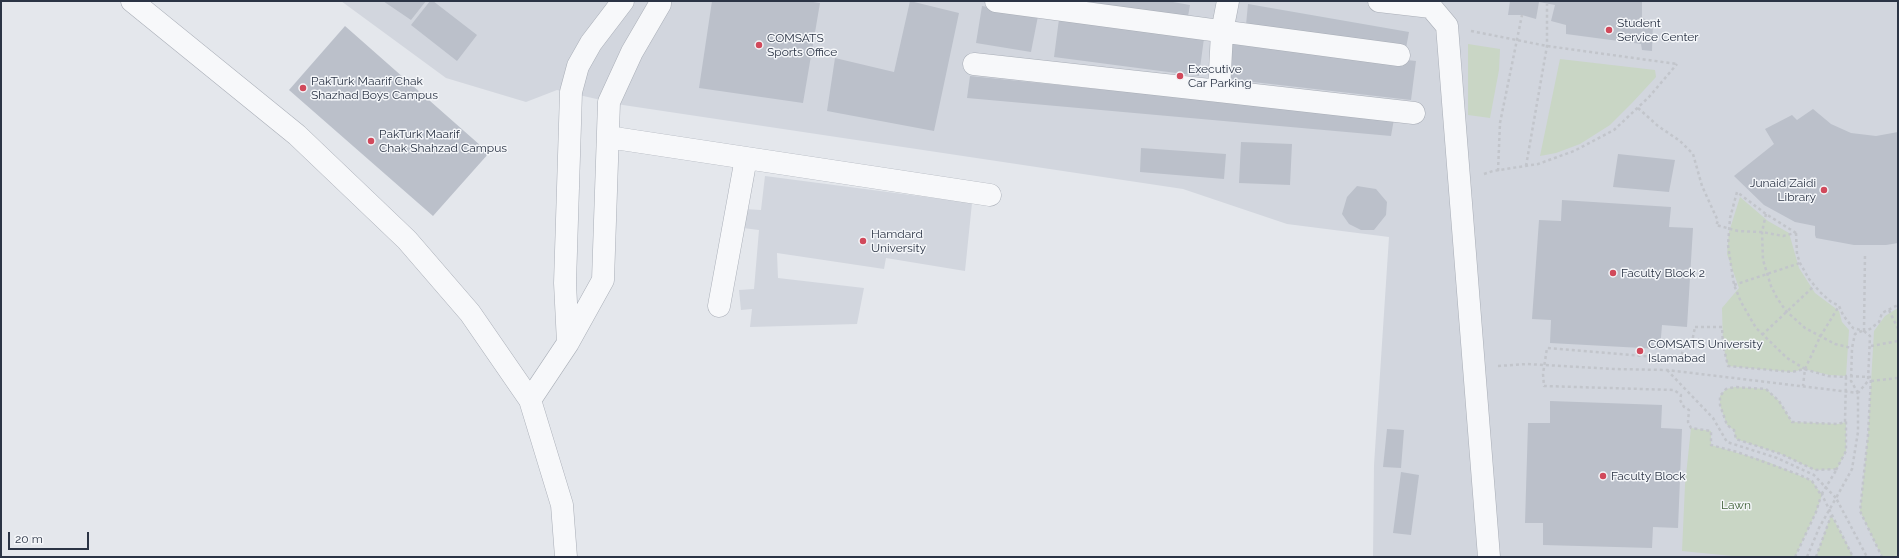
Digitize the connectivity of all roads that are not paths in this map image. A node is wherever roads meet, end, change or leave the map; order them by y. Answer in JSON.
{"nodes":[{"id":1,"x":132,"y":1,"type":"edge"},
{"id":2,"x":623,"y":1,"type":"edge"},
{"id":3,"x":660,"y":1,"type":"edge"},
{"id":4,"x":996,"y":1,"type":"edge"},
{"id":5,"x":1228,"y":1,"type":"edge"},
{"id":6,"x":1379,"y":1,"type":"edge"},
{"id":7,"x":1222,"y":32,"type":"junction"},
{"id":8,"x":1399,"y":55,"type":"dead end"},
{"id":9,"x":974,"y":64,"type":"dead end"},
{"id":10,"x":1219,"y":91,"type":"junction"},
{"id":11,"x":1414,"y":113,"type":"dead end"},
{"id":12,"x":608,"y":137,"type":"junction"},
{"id":13,"x":746,"y":158,"type":"junction"},
{"id":14,"x":990,"y":195,"type":"dead end"},
{"id":15,"x":720,"y":306,"type":"dead end"},
{"id":16,"x":568,"y":343,"type":"junction"},
{"id":17,"x":530,"y":400,"type":"junction"},
{"id":18,"x":566,"y":557,"type":"edge"},
{"id":19,"x":1489,"y":557,"type":"edge"}],
"edges":[{"from":1,"to":17,"type":"street"},
{"from":2,"to":16,"type":"street"},
{"from":3,"to":12,"type":"street"},
{"from":4,"to":7,"type":"street"},
{"from":5,"to":7,"type":"street"},
{"from":6,"to":19,"type":"street"},
{"from":7,"to":8,"type":"street"},
{"from":7,"to":10,"type":"street"},
{"from":9,"to":10,"type":"street"},
{"from":10,"to":11,"type":"street"},
{"from":12,"to":13,"type":"street"},
{"from":12,"to":16,"type":"street"},
{"from":13,"to":14,"type":"street"},
{"from":13,"to":15,"type":"street"},
{"from":16,"to":17,"type":"street"},
{"from":17,"to":18,"type":"street"}]}
